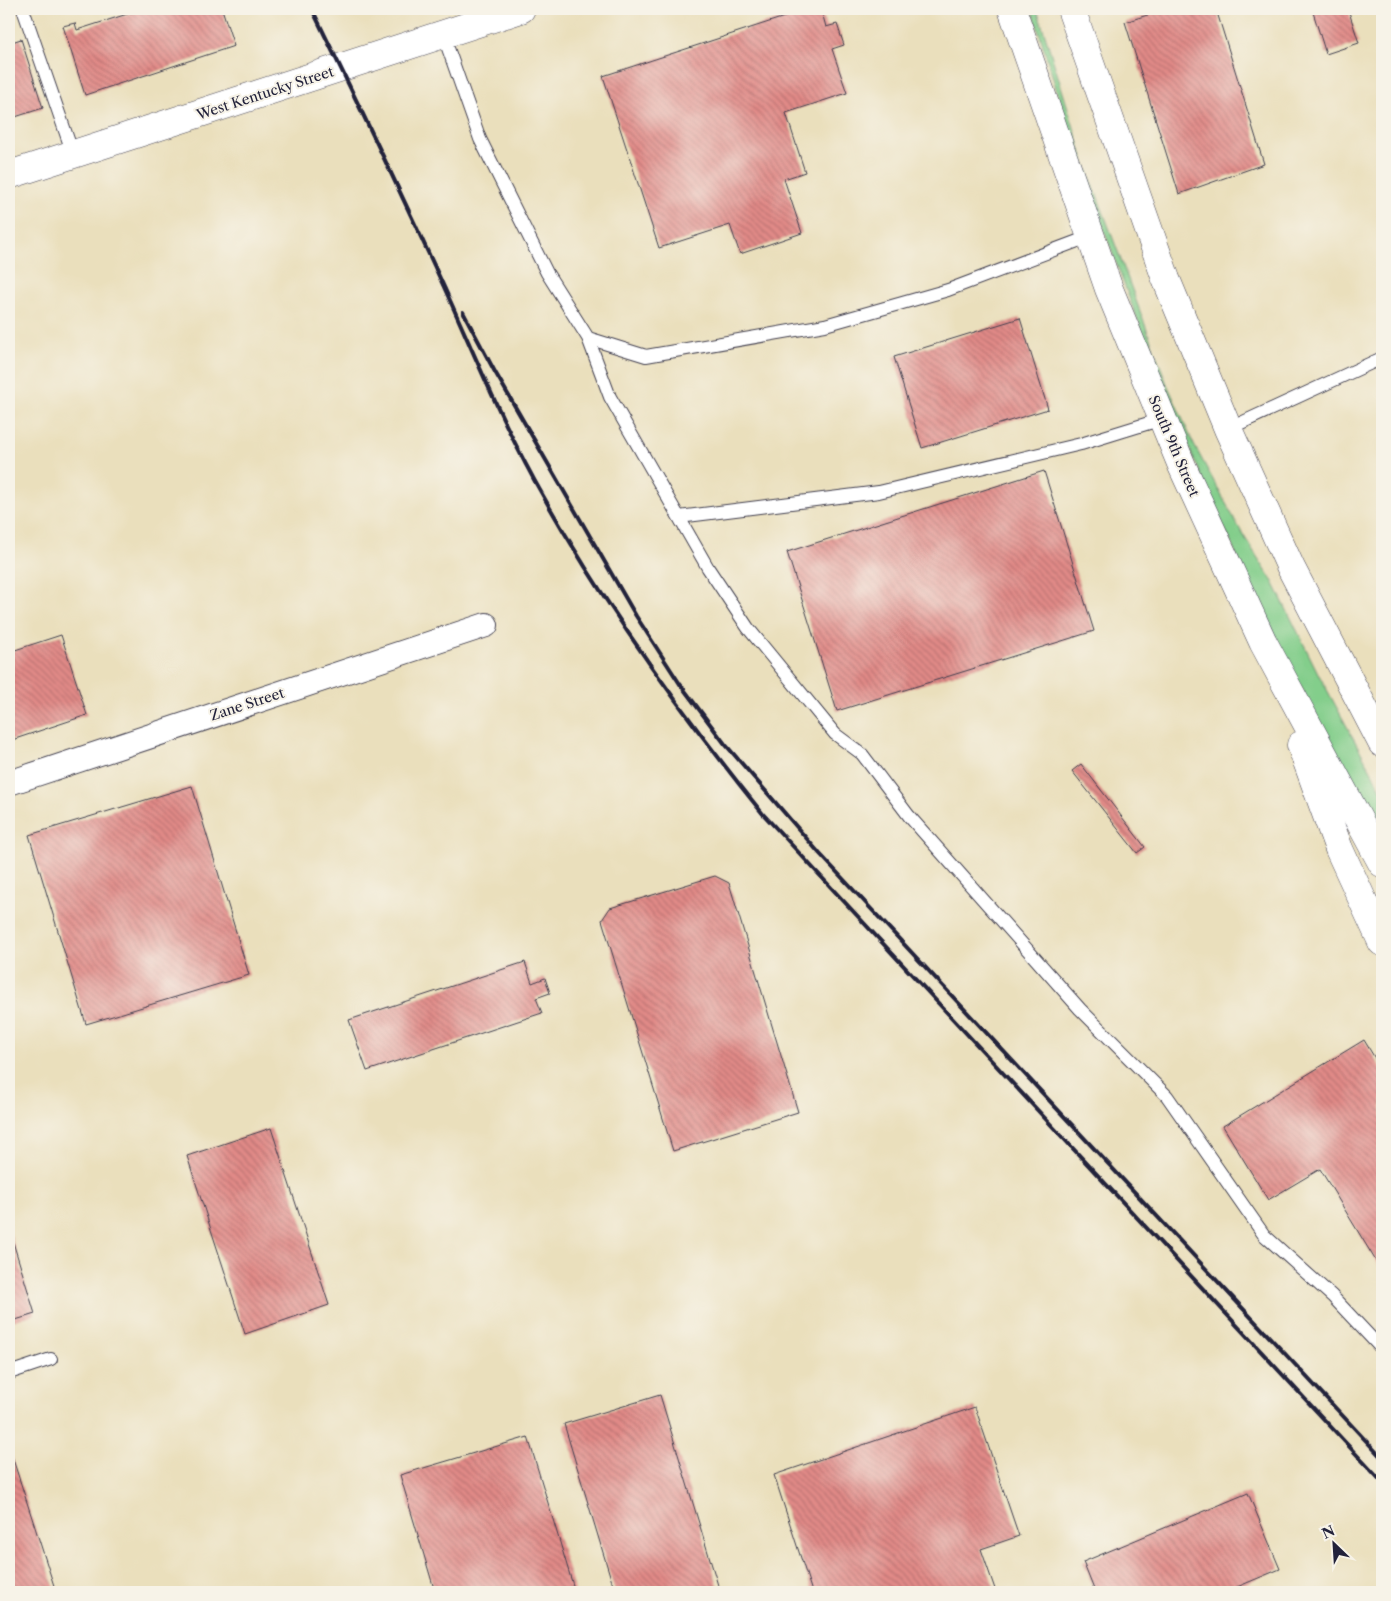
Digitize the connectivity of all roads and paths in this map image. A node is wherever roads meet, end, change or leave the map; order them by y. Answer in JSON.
{"nodes":[{"id":1,"x":23,"y":9,"type":"edge"},
{"id":2,"x":521,"y":9,"type":"edge"},
{"id":3,"x":1012,"y":9,"type":"edge"},
{"id":4,"x":1071,"y":9,"type":"edge"},
{"id":5,"x":443,"y":34,"type":"junction"},
{"id":6,"x":73,"y":154,"type":"junction"},
{"id":7,"x":9,"y":175,"type":"edge"},
{"id":8,"x":1091,"y":236,"type":"junction"},
{"id":9,"x":588,"y":338,"type":"junction"},
{"id":10,"x":1382,"y":358,"type":"edge"},
{"id":11,"x":1162,"y":419,"type":"junction"},
{"id":12,"x":1228,"y":429,"type":"junction"},
{"id":13,"x":679,"y":517,"type":"junction"},
{"id":14,"x":486,"y":625,"type":"dead end"},
{"id":15,"x":1263,"y":642,"type":"junction"},
{"id":16,"x":1382,"y":744,"type":"edge"},
{"id":17,"x":9,"y":783,"type":"edge"},
{"id":18,"x":1382,"y":863,"type":"edge"},
{"id":19,"x":1382,"y":942,"type":"edge"},
{"id":20,"x":1379,"y":1346,"type":"dead end"},
{"id":21,"x":51,"y":1359,"type":"dead end"},
{"id":22,"x":9,"y":1373,"type":"edge"}],
"edges":[{"from":1,"to":6,"type":"lane"},
{"from":2,"to":5,"type":"main road","name":"West Kentucky Street"},
{"from":3,"to":8,"type":"main road","name":"South 9th Street"},
{"from":4,"to":12,"type":"main road"},
{"from":5,"to":6,"type":"main road","name":"West Kentucky Street"},
{"from":5,"to":9,"type":"lane"},
{"from":6,"to":7,"type":"main road","name":"West Kentucky Street"},
{"from":8,"to":9,"type":"lane"},
{"from":8,"to":11,"type":"main road","name":"South 9th Street"},
{"from":9,"to":13,"type":"lane"},
{"from":10,"to":12,"type":"lane"},
{"from":11,"to":13,"type":"lane"},
{"from":11,"to":15,"type":"main road","name":"South 9th Street"},
{"from":12,"to":16,"type":"main road"},
{"from":13,"to":20,"type":"lane"},
{"from":14,"to":17,"type":"street","name":"Zane Street"},
{"from":15,"to":18,"type":"main road","name":"South 9th Street"},
{"from":15,"to":19,"type":"main road"},
{"from":21,"to":22,"type":"lane"}]}
